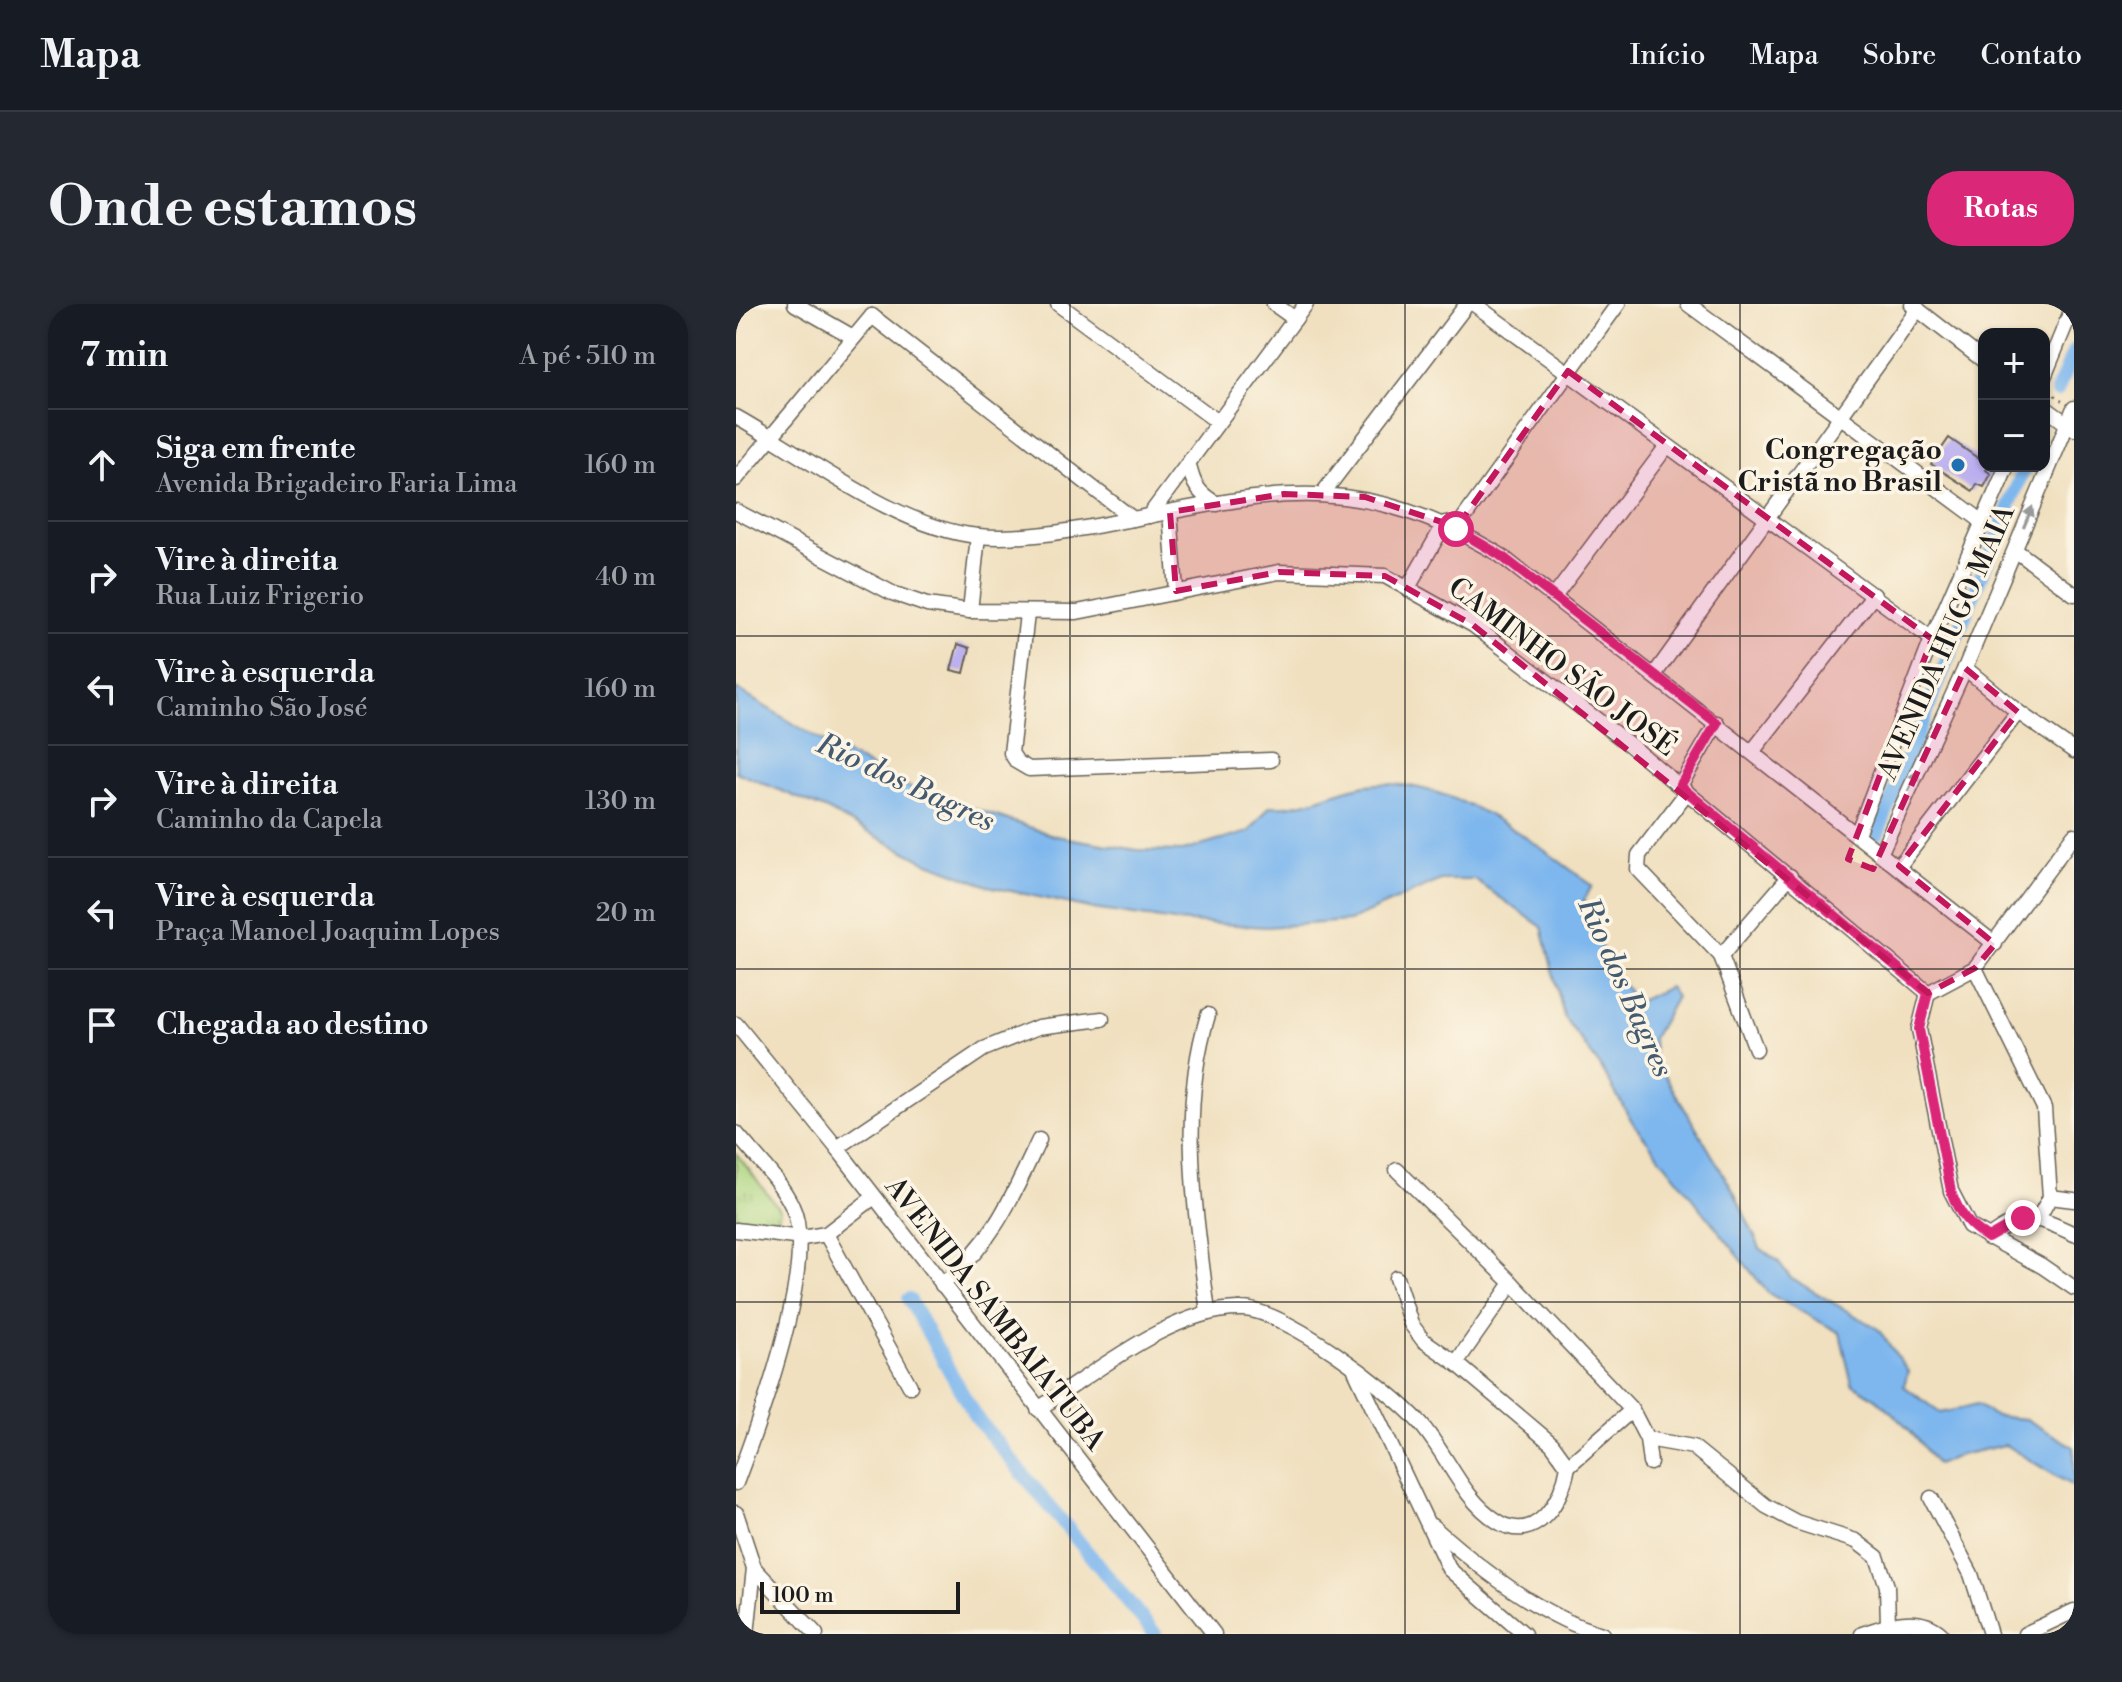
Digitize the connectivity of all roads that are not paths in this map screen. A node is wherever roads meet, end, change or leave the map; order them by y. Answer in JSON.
{"nodes":[{"id":1,"x":795,"y":304,"type":"edge"},
{"id":2,"x":1058,"y":304,"type":"edge"},
{"id":3,"x":1274,"y":304,"type":"edge"},
{"id":4,"x":1306,"y":304,"type":"edge"},
{"id":5,"x":1467,"y":304,"type":"edge"},
{"id":6,"x":1474,"y":304,"type":"edge"},
{"id":7,"x":1618,"y":304,"type":"edge"},
{"id":8,"x":1688,"y":304,"type":"edge"},
{"id":9,"x":2074,"y":304,"type":"edge"},
{"id":10,"x":1914,"y":307,"type":"edge"},
{"id":11,"x":872,"y":310,"type":"edge"},
{"id":12,"x":1295,"y":319,"type":"junction"},
{"id":13,"x":853,"y":337,"type":"junction"},
{"id":14,"x":1978,"y":356,"type":"edge"},
{"id":15,"x":1568,"y":371,"type":"junction"},
{"id":16,"x":2050,"y":373,"type":"edge"},
{"id":17,"x":2074,"y":408,"type":"edge"},
{"id":18,"x":2050,"y":412,"type":"edge"},
{"id":19,"x":736,"y":417,"type":"edge"},
{"id":20,"x":1840,"y":417,"type":"junction"},
{"id":21,"x":1218,"y":422,"type":"junction"},
{"id":22,"x":2071,"y":427,"type":"edge"},
{"id":23,"x":771,"y":437,"type":"junction"},
{"id":24,"x":1667,"y":446,"type":"junction"},
{"id":25,"x":1189,"y":465,"type":"junction"},
{"id":26,"x":2004,"y":472,"type":"edge"},
{"id":27,"x":736,"y":479,"type":"edge"},
{"id":28,"x":1323,"y":493,"type":"junction"},
{"id":29,"x":1217,"y":504,"type":"junction"},
{"id":30,"x":736,"y":511,"type":"edge"},
{"id":31,"x":1170,"y":512,"type":"junction"},
{"id":32,"x":1149,"y":516,"type":"junction"},
{"id":33,"x":1768,"y":518,"type":"junction"},
{"id":34,"x":1133,"y":519,"type":"junction"},
{"id":35,"x":1983,"y":522,"type":"junction"},
{"id":36,"x":1451,"y":526,"type":"junction"},
{"id":37,"x":978,"y":536,"type":"junction"},
{"id":38,"x":2015,"y":550,"type":"junction"},
{"id":39,"x":1409,"y":586,"type":"junction"},
{"id":40,"x":1176,"y":591,"type":"junction"},
{"id":41,"x":2074,"y":594,"type":"edge"},
{"id":42,"x":1874,"y":595,"type":"junction"},
{"id":43,"x":1554,"y":597,"type":"junction"},
{"id":44,"x":970,"y":611,"type":"junction"},
{"id":45,"x":1027,"y":614,"type":"junction"},
{"id":46,"x":1932,"y":639,"type":"junction"},
{"id":47,"x":1965,"y":668,"type":"junction"},
{"id":48,"x":1654,"y":675,"type":"junction"},
{"id":49,"x":2018,"y":712,"type":"junction"},
{"id":50,"x":1717,"y":723,"type":"junction"},
{"id":51,"x":2074,"y":751,"type":"edge"},
{"id":52,"x":1752,"y":752,"type":"junction"},
{"id":53,"x":1271,"y":760,"type":"dead end"},
{"id":54,"x":1683,"y":789,"type":"junction"},
{"id":55,"x":1857,"y":834,"type":"junction"},
{"id":56,"x":2074,"y":835,"type":"edge"},
{"id":57,"x":1881,"y":852,"type":"junction"},
{"id":58,"x":1899,"y":866,"type":"junction"},
{"id":59,"x":1790,"y":876,"type":"junction"},
{"id":60,"x":1995,"y":944,"type":"junction"},
{"id":61,"x":1721,"y":956,"type":"junction"},
{"id":62,"x":1975,"y":968,"type":"junction"},
{"id":63,"x":1928,"y":993,"type":"junction"},
{"id":64,"x":1208,"y":1015,"type":"dead end"},
{"id":65,"x":1102,"y":1019,"type":"dead end"},
{"id":66,"x":736,"y":1024,"type":"edge"},
{"id":67,"x":1756,"y":1049,"type":"dead end"},
{"id":68,"x":736,"y":1133,"type":"edge"},
{"id":69,"x":1039,"y":1140,"type":"dead end"},
{"id":70,"x":837,"y":1148,"type":"junction"},
{"id":71,"x":1397,"y":1170,"type":"dead end"},
{"id":72,"x":874,"y":1197,"type":"junction"},
{"id":73,"x":2050,"y":1197,"type":"junction"},
{"id":74,"x":2074,"y":1200,"type":"edge"},
{"id":75,"x":2039,"y":1217,"type":"junction"},
{"id":76,"x":736,"y":1230,"type":"edge"},
{"id":77,"x":826,"y":1234,"type":"junction"},
{"id":78,"x":2074,"y":1234,"type":"edge"},
{"id":79,"x":802,"y":1238,"type":"junction"},
{"id":80,"x":1988,"y":1238,"type":"junction"},
{"id":81,"x":1396,"y":1278,"type":"dead end"},
{"id":82,"x":1512,"y":1283,"type":"junction"},
{"id":83,"x":942,"y":1285,"type":"junction"},
{"id":84,"x":2074,"y":1288,"type":"edge"},
{"id":85,"x":1208,"y":1313,"type":"junction"},
{"id":86,"x":1456,"y":1363,"type":"junction"},
{"id":87,"x":1354,"y":1369,"type":"junction"},
{"id":88,"x":910,"y":1386,"type":"dead end"},
{"id":89,"x":1038,"y":1409,"type":"junction"},
{"id":90,"x":1632,"y":1410,"type":"junction"},
{"id":91,"x":1647,"y":1439,"type":"junction"},
{"id":92,"x":1650,"y":1463,"type":"dead end"},
{"id":93,"x":1568,"y":1466,"type":"junction"},
{"id":94,"x":736,"y":1483,"type":"edge"},
{"id":95,"x":1931,"y":1498,"type":"dead end"},
{"id":96,"x":736,"y":1513,"type":"edge"},
{"id":97,"x":1432,"y":1526,"type":"junction"},
{"id":98,"x":754,"y":1568,"type":"junction"},
{"id":99,"x":2074,"y":1611,"type":"edge"},
{"id":100,"x":1888,"y":1625,"type":"junction"},
{"id":101,"x":747,"y":1634,"type":"edge"},
{"id":102,"x":816,"y":1634,"type":"edge"},
{"id":103,"x":1214,"y":1634,"type":"edge"},
{"id":104,"x":1524,"y":1634,"type":"edge"},
{"id":105,"x":1602,"y":1634,"type":"edge"},
{"id":106,"x":1862,"y":1634,"type":"edge"},
{"id":107,"x":1941,"y":1634,"type":"edge"},
{"id":108,"x":1990,"y":1634,"type":"edge"},
{"id":109,"x":2025,"y":1634,"type":"edge"}],
"edges":[{"from":1,"to":13,"type":"street"},
{"from":2,"to":21,"type":"street"},
{"from":3,"to":12,"type":"street"},
{"from":4,"to":12,"type":"street"},
{"from":5,"to":28,"type":"street"},
{"from":6,"to":15,"type":"street"},
{"from":7,"to":15,"type":"street"},
{"from":8,"to":20,"type":"street"},
{"from":9,"to":16,"type":"street"},
{"from":10,"to":14,"type":"street"},
{"from":10,"to":20,"type":"street"},
{"from":11,"to":13,"type":"street"},
{"from":11,"to":34,"type":"street"},
{"from":12,"to":21,"type":"street"},
{"from":13,"to":23,"type":"street"},
{"from":15,"to":24,"type":"street"},
{"from":15,"to":36,"type":"street"},
{"from":17,"to":22,"type":"street","name":"AVENIDA HUGO MAIA"},
{"from":18,"to":22,"type":"street"},
{"from":19,"to":23,"type":"street"},
{"from":20,"to":33,"type":"street"},
{"from":20,"to":35,"type":"street"},
{"from":21,"to":25,"type":"street"},
{"from":38,"to":22,"type":"street","name":"AVENIDA HUGO MAIA","one_way":true},
{"from":23,"to":27,"type":"street"},
{"from":23,"to":37,"type":"street"},
{"from":24,"to":33,"type":"street"},
{"from":24,"to":43,"type":"street"},
{"from":25,"to":29,"type":"street"},
{"from":25,"to":32,"type":"street"},
{"from":26,"to":35,"type":"street","name":"AVENIDA HUGO MAIA"},
{"from":28,"to":29,"type":"street"},
{"from":28,"to":36,"type":"street"},
{"from":29,"to":31,"type":"street"},
{"from":30,"to":44,"type":"street","name":"CAMINHO SÃO JOSÉ"},
{"from":31,"to":32,"type":"street"},
{"from":31,"to":40,"type":"street"},
{"from":32,"to":34,"type":"street"},
{"from":33,"to":42,"type":"street"},
{"from":33,"to":48,"type":"street"},
{"from":34,"to":37,"type":"street"},
{"from":35,"to":46,"type":"street","name":"AVENIDA HUGO MAIA"},
{"from":36,"to":39,"type":"street"},
{"from":36,"to":43,"type":"street"},
{"from":37,"to":44,"type":"street"},
{"from":38,"to":41,"type":"street"},
{"from":38,"to":47,"type":"street","name":"AVENIDA HUGO MAIA"},
{"from":39,"to":40,"type":"street","name":"CAMINHO SÃO JOSÉ"},
{"from":39,"to":54,"type":"street","name":"CAMINHO SÃO JOSÉ"},
{"from":40,"to":45,"type":"street","name":"CAMINHO SÃO JOSÉ"},
{"from":42,"to":46,"type":"street"},
{"from":42,"to":52,"type":"street"},
{"from":43,"to":48,"type":"street"},
{"from":44,"to":45,"type":"street","name":"CAMINHO SÃO JOSÉ"},
{"from":45,"to":53,"type":"street"},
{"from":46,"to":55,"type":"street","name":"AVENIDA HUGO MAIA"},
{"from":47,"to":49,"type":"street"},
{"from":57,"to":47,"type":"street","name":"AVENIDA HUGO MAIA","one_way":true},
{"from":48,"to":50,"type":"street"},
{"from":49,"to":51,"type":"street"},
{"from":49,"to":58,"type":"street"},
{"from":50,"to":52,"type":"street"},
{"from":50,"to":54,"type":"street"},
{"from":52,"to":55,"type":"street"},
{"from":54,"to":59,"type":"street","name":"CAMINHO SÃO JOSÉ"},
{"from":54,"to":61,"type":"street"},
{"from":55,"to":57,"type":"street"},
{"from":56,"to":60,"type":"street"},
{"from":57,"to":58,"type":"street"},
{"from":58,"to":60,"type":"street"},
{"from":59,"to":61,"type":"street"},
{"from":59,"to":63,"type":"street","name":"CAMINHO SÃO JOSÉ"},
{"from":60,"to":62,"type":"street"},
{"from":61,"to":67,"type":"street"},
{"from":62,"to":63,"type":"street"},
{"from":62,"to":73,"type":"street"},
{"from":63,"to":80,"type":"street"},
{"from":64,"to":85,"type":"street"},
{"from":65,"to":70,"type":"street"},
{"from":66,"to":70,"type":"street","name":"AVENIDA SAMBAIATUBA"},
{"from":68,"to":79,"type":"street"},
{"from":69,"to":83,"type":"street"},
{"from":70,"to":72,"type":"street","name":"AVENIDA SAMBAIATUBA"},
{"from":71,"to":82,"type":"street"},
{"from":72,"to":77,"type":"street"},
{"from":72,"to":83,"type":"street","name":"AVENIDA SAMBAIATUBA"},
{"from":73,"to":74,"type":"street"},
{"from":73,"to":75,"type":"street"},
{"from":75,"to":78,"type":"street"},
{"from":75,"to":80,"type":"street"},
{"from":76,"to":79,"type":"street"},
{"from":77,"to":79,"type":"street"},
{"from":77,"to":88,"type":"street"},
{"from":79,"to":94,"type":"street"},
{"from":80,"to":84,"type":"street"},
{"from":81,"to":86,"type":"street"},
{"from":82,"to":86,"type":"street"},
{"from":82,"to":90,"type":"street"},
{"from":83,"to":89,"type":"street","name":"AVENIDA SAMBAIATUBA"},
{"from":85,"to":87,"type":"street"},
{"from":85,"to":89,"type":"street"},
{"from":86,"to":93,"type":"street"},
{"from":87,"to":93,"type":"street"},
{"from":87,"to":97,"type":"street"},
{"from":89,"to":103,"type":"street","name":"AVENIDA SAMBAIATUBA"},
{"from":90,"to":91,"type":"street"},
{"from":90,"to":93,"type":"street"},
{"from":91,"to":92,"type":"street"},
{"from":91,"to":100,"type":"street"},
{"from":95,"to":108,"type":"street"},
{"from":96,"to":98,"type":"street"},
{"from":97,"to":104,"type":"street"},
{"from":97,"to":105,"type":"street"},
{"from":98,"to":101,"type":"street"},
{"from":98,"to":102,"type":"street"},
{"from":99,"to":109,"type":"street"},
{"from":100,"to":106,"type":"street"},
{"from":100,"to":107,"type":"street"}]}
